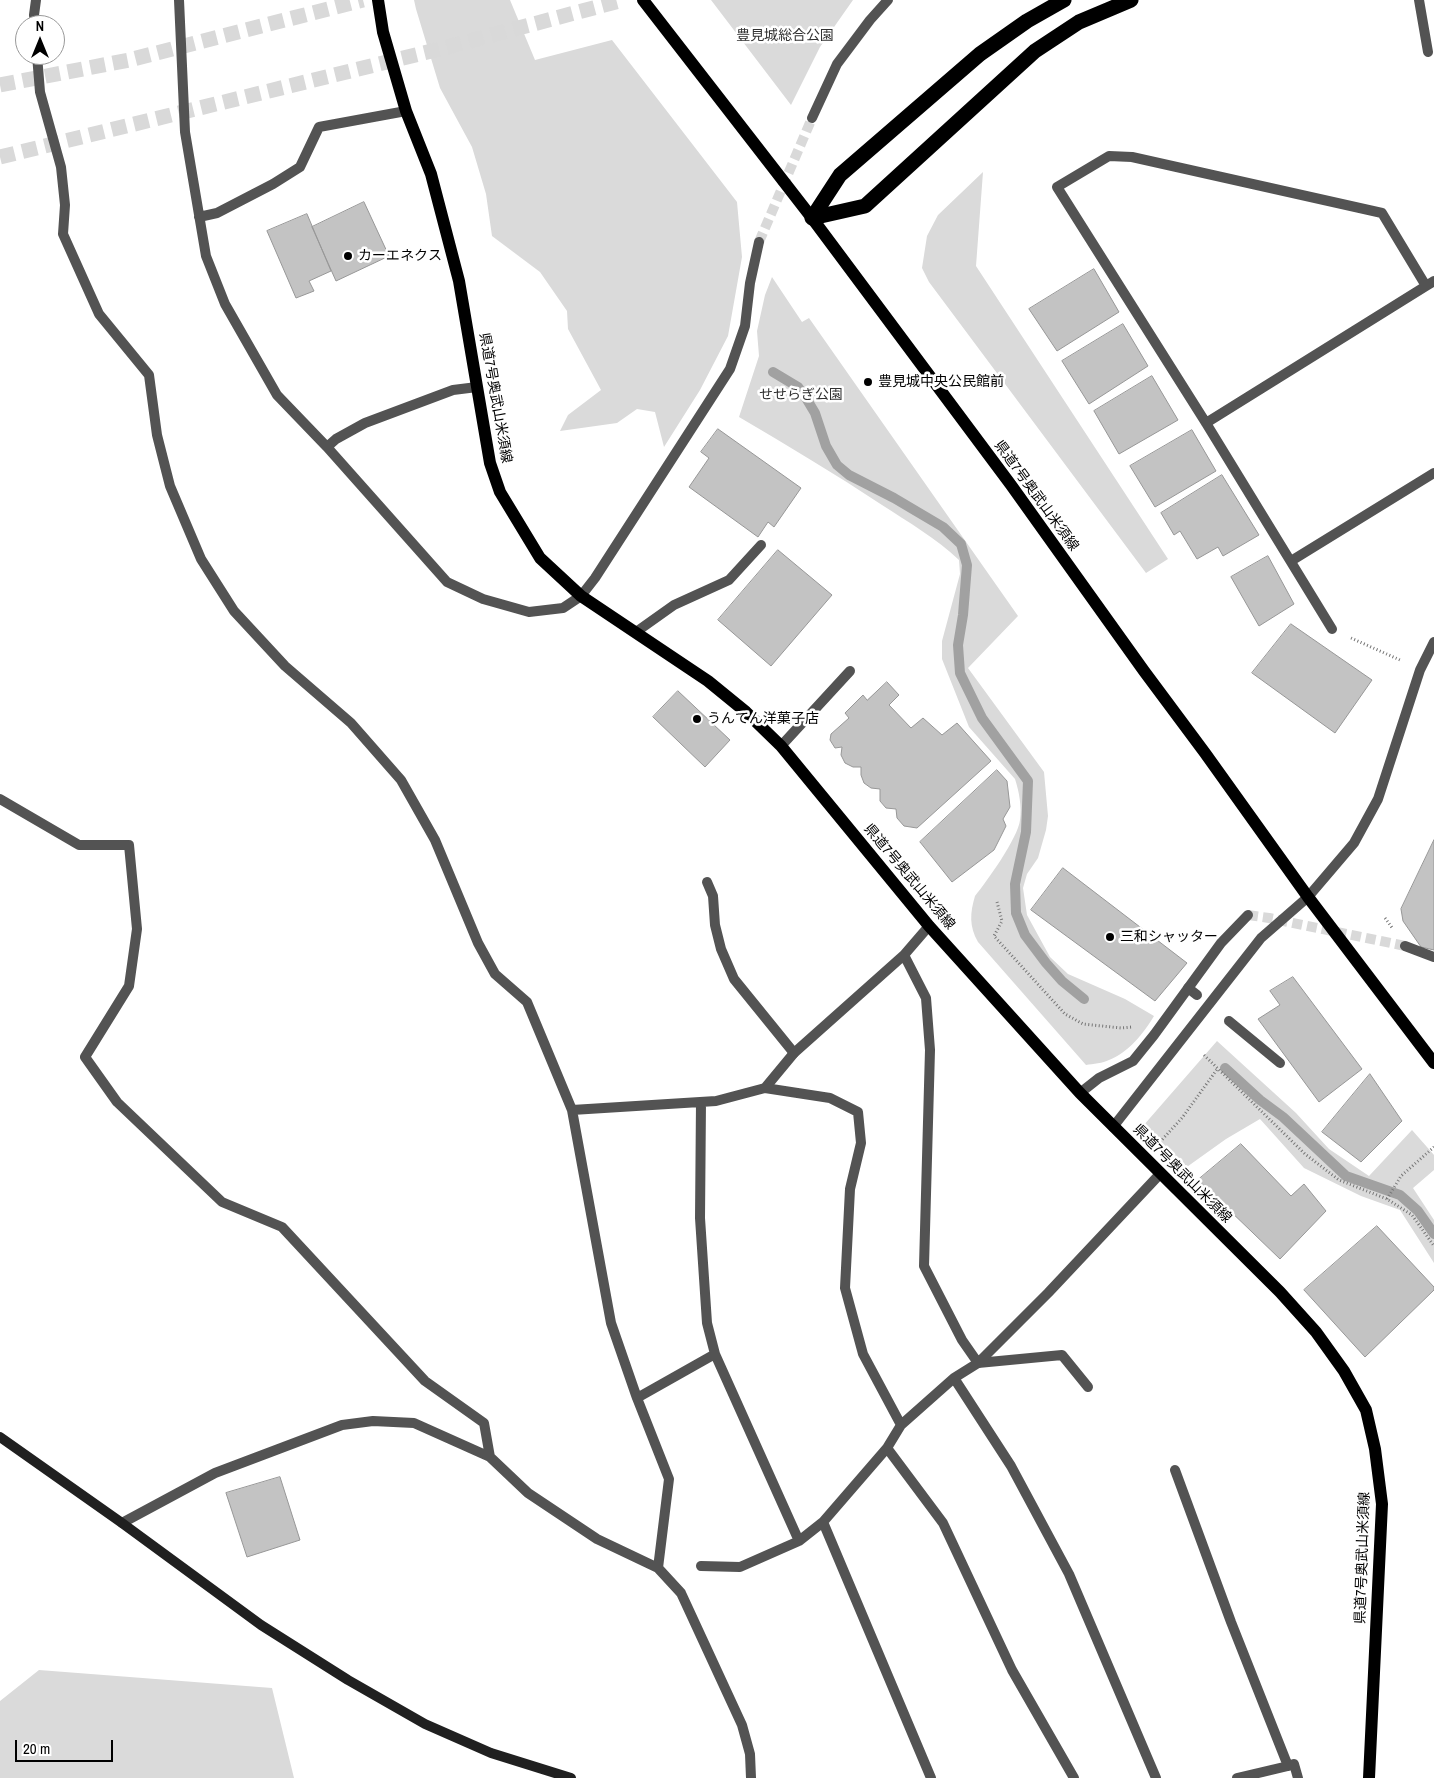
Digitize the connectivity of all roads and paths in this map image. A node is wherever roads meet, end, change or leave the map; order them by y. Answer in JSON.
{"nodes":[{"id":1,"x":36,"y":0,"type":"edge"},
{"id":2,"x":178,"y":0,"type":"edge"},
{"id":3,"x":378,"y":0,"type":"edge"},
{"id":4,"x":643,"y":0,"type":"edge"},
{"id":5,"x":888,"y":0,"type":"edge"},
{"id":6,"x":1064,"y":0,"type":"edge"},
{"id":7,"x":1131,"y":0,"type":"edge"},
{"id":8,"x":1419,"y":0,"type":"edge"},
{"id":9,"x":34,"y":15,"type":"edge"},
{"id":10,"x":1428,"y":52,"type":"dead end"},
{"id":11,"x":38,"y":65,"type":"edge"},
{"id":12,"x":406,"y":110,"type":"junction"},
{"id":13,"x":812,"y":118,"type":"tunnel mouth"},
{"id":14,"x":200,"y":217,"type":"junction"},
{"id":15,"x":812,"y":218,"type":"junction"},
{"id":16,"x":760,"y":242,"type":"tunnel mouth"},
{"id":17,"x":1430,"y":284,"type":"edge"},
{"id":18,"x":477,"y":387,"type":"junction"},
{"id":19,"x":1206,"y":423,"type":"junction"},
{"id":20,"x":327,"y":448,"type":"junction"},
{"id":21,"x":1434,"y":474,"type":"edge"},
{"id":22,"x":761,"y":545,"type":"dead end"},
{"id":23,"x":1291,"y":560,"type":"junction"},
{"id":24,"x":581,"y":596,"type":"junction"},
{"id":25,"x":1332,"y":629,"type":"joint"},
{"id":26,"x":636,"y":632,"type":"junction"},
{"id":27,"x":1434,"y":642,"type":"edge"},
{"id":28,"x":1401,"y":661,"type":"dead end"},
{"id":29,"x":850,"y":671,"type":"dead end"},
{"id":30,"x":781,"y":746,"type":"junction"},
{"id":31,"x":0,"y":799,"type":"edge"},
{"id":32,"x":706,"y":882,"type":"dead end"},
{"id":33,"x":1308,"y":897,"type":"junction"},
{"id":34,"x":996,"y":902,"type":"dead end"},
{"id":35,"x":1248,"y":915,"type":"dead end"},
{"id":36,"x":930,"y":926,"type":"junction"},
{"id":37,"x":1404,"y":946,"type":"tunnel mouth"},
{"id":38,"x":904,"y":955,"type":"junction"},
{"id":39,"x":1434,"y":957,"type":"edge"},
{"id":40,"x":1188,"y":988,"type":"junction"},
{"id":41,"x":1197,"y":996,"type":"dead end"},
{"id":42,"x":1229,"y":1021,"type":"dead end"},
{"id":43,"x":1139,"y":1027,"type":"dead end"},
{"id":44,"x":794,"y":1052,"type":"junction"},
{"id":45,"x":1204,"y":1055,"type":"dead end"},
{"id":46,"x":1280,"y":1063,"type":"dead end"},
{"id":47,"x":1434,"y":1063,"type":"edge"},
{"id":48,"x":1218,"y":1068,"type":"junction"},
{"id":49,"x":765,"y":1088,"type":"junction"},
{"id":50,"x":1080,"y":1094,"type":"junction"},
{"id":51,"x":701,"y":1102,"type":"junction"},
{"id":52,"x":572,"y":1110,"type":"junction"},
{"id":53,"x":1113,"y":1127,"type":"junction"},
{"id":54,"x":1434,"y":1147,"type":"edge"},
{"id":55,"x":1155,"y":1148,"type":"dead end"},
{"id":56,"x":1160,"y":1174,"type":"junction"},
{"id":57,"x":1387,"y":1198,"type":"junction"},
{"id":58,"x":1434,"y":1246,"type":"edge"},
{"id":59,"x":715,"y":1354,"type":"junction"},
{"id":60,"x":978,"y":1363,"type":"junction"},
{"id":61,"x":954,"y":1378,"type":"junction"},
{"id":62,"x":1088,"y":1387,"type":"dead end"},
{"id":63,"x":637,"y":1398,"type":"junction"},
{"id":64,"x":901,"y":1425,"type":"junction"},
{"id":65,"x":0,"y":1437,"type":"edge"},
{"id":66,"x":887,"y":1448,"type":"junction"},
{"id":67,"x":490,"y":1457,"type":"junction"},
{"id":68,"x":1175,"y":1470,"type":"dead end"},
{"id":69,"x":823,"y":1522,"type":"junction"},
{"id":70,"x":122,"y":1523,"type":"junction"},
{"id":71,"x":799,"y":1541,"type":"junction"},
{"id":72,"x":701,"y":1566,"type":"dead end"},
{"id":73,"x":658,"y":1568,"type":"junction"},
{"id":74,"x":1288,"y":1766,"type":"junction"},
{"id":75,"x":571,"y":1778,"type":"edge"},
{"id":76,"x":751,"y":1778,"type":"edge"},
{"id":77,"x":931,"y":1778,"type":"edge"},
{"id":78,"x":1074,"y":1778,"type":"edge"},
{"id":79,"x":1156,"y":1778,"type":"edge"},
{"id":80,"x":1237,"y":1778,"type":"edge"},
{"id":81,"x":1298,"y":1778,"type":"edge"},
{"id":82,"x":1369,"y":1778,"type":"edge"}],
"edges":[{"from":1,"to":9,"type":"street"},
{"from":2,"to":14,"type":"street"},
{"from":3,"to":12,"type":"main road","name":"県道7号奥武山米須線"},
{"from":4,"to":15,"type":"main road","name":"県道7号奥武山米須線"},
{"from":5,"to":13,"type":"street"},
{"from":6,"to":15,"type":"highway"},
{"from":7,"to":15,"type":"highway"},
{"from":8,"to":10,"type":"street"},
{"from":11,"to":52,"type":"street"},
{"from":12,"to":14,"type":"street"},
{"from":12,"to":18,"type":"main road","name":"県道7号奥武山米須線"},
{"from":14,"to":20,"type":"street"},
{"from":15,"to":33,"type":"main road","name":"県道7号奥武山米須線"},
{"from":16,"to":24,"type":"street"},
{"from":17,"to":19,"type":"street"},
{"from":17,"to":19,"type":"street"},
{"from":18,"to":20,"type":"street"},
{"from":18,"to":24,"type":"main road","name":"県道7号奥武山米須線"},
{"from":19,"to":23,"type":"street"},
{"from":20,"to":24,"type":"street"},
{"from":21,"to":23,"type":"street"},
{"from":22,"to":26,"type":"street"},
{"from":23,"to":25,"type":"street"},
{"from":24,"to":26,"type":"main road","name":"県道7号奥武山米須線"},
{"from":25,"to":28,"type":"path"},
{"from":26,"to":30,"type":"main road","name":"県道7号奥武山米須線"},
{"from":27,"to":33,"type":"street"},
{"from":29,"to":30,"type":"street"},
{"from":30,"to":36,"type":"main road","name":"県道7号奥武山米須線"},
{"from":31,"to":67,"type":"street"},
{"from":32,"to":44,"type":"street"},
{"from":33,"to":47,"type":"main road","name":"県道7号奥武山米須線"},
{"from":33,"to":53,"type":"street"},
{"from":34,"to":43,"type":"path"},
{"from":35,"to":40,"type":"street"},
{"from":36,"to":38,"type":"street"},
{"from":36,"to":50,"type":"main road","name":"県道7号奥武山米須線"},
{"from":37,"to":39,"type":"street"},
{"from":38,"to":44,"type":"street"},
{"from":38,"to":60,"type":"street"},
{"from":40,"to":41,"type":"street"},
{"from":40,"to":50,"type":"street"},
{"from":42,"to":46,"type":"street"},
{"from":44,"to":49,"type":"street"},
{"from":45,"to":48,"type":"path"},
{"from":48,"to":55,"type":"path"},
{"from":48,"to":57,"type":"path"},
{"from":49,"to":51,"type":"street"},
{"from":49,"to":64,"type":"street"},
{"from":50,"to":53,"type":"main road","name":"県道7号奥武山米須線"},
{"from":51,"to":52,"type":"street"},
{"from":51,"to":59,"type":"street"},
{"from":52,"to":63,"type":"street"},
{"from":53,"to":56,"type":"main road","name":"県道7号奥武山米須線"},
{"from":54,"to":57,"type":"path"},
{"from":56,"to":60,"type":"street"},
{"from":56,"to":82,"type":"main road","name":"県道7号奥武山米須線"},
{"from":57,"to":58,"type":"path"},
{"from":59,"to":63,"type":"street"},
{"from":59,"to":71,"type":"street"},
{"from":60,"to":61,"type":"street"},
{"from":60,"to":62,"type":"street"},
{"from":61,"to":64,"type":"street"},
{"from":61,"to":79,"type":"street"},
{"from":63,"to":73,"type":"street"},
{"from":64,"to":66,"type":"street"},
{"from":65,"to":70,"type":"street"},
{"from":66,"to":69,"type":"street"},
{"from":66,"to":78,"type":"street"},
{"from":67,"to":70,"type":"street"},
{"from":67,"to":73,"type":"street"},
{"from":68,"to":74,"type":"street"},
{"from":69,"to":71,"type":"street"},
{"from":69,"to":77,"type":"street"},
{"from":70,"to":75,"type":"street"},
{"from":71,"to":72,"type":"street"},
{"from":73,"to":76,"type":"street"},
{"from":74,"to":80,"type":"street"},
{"from":74,"to":81,"type":"street"}]}
